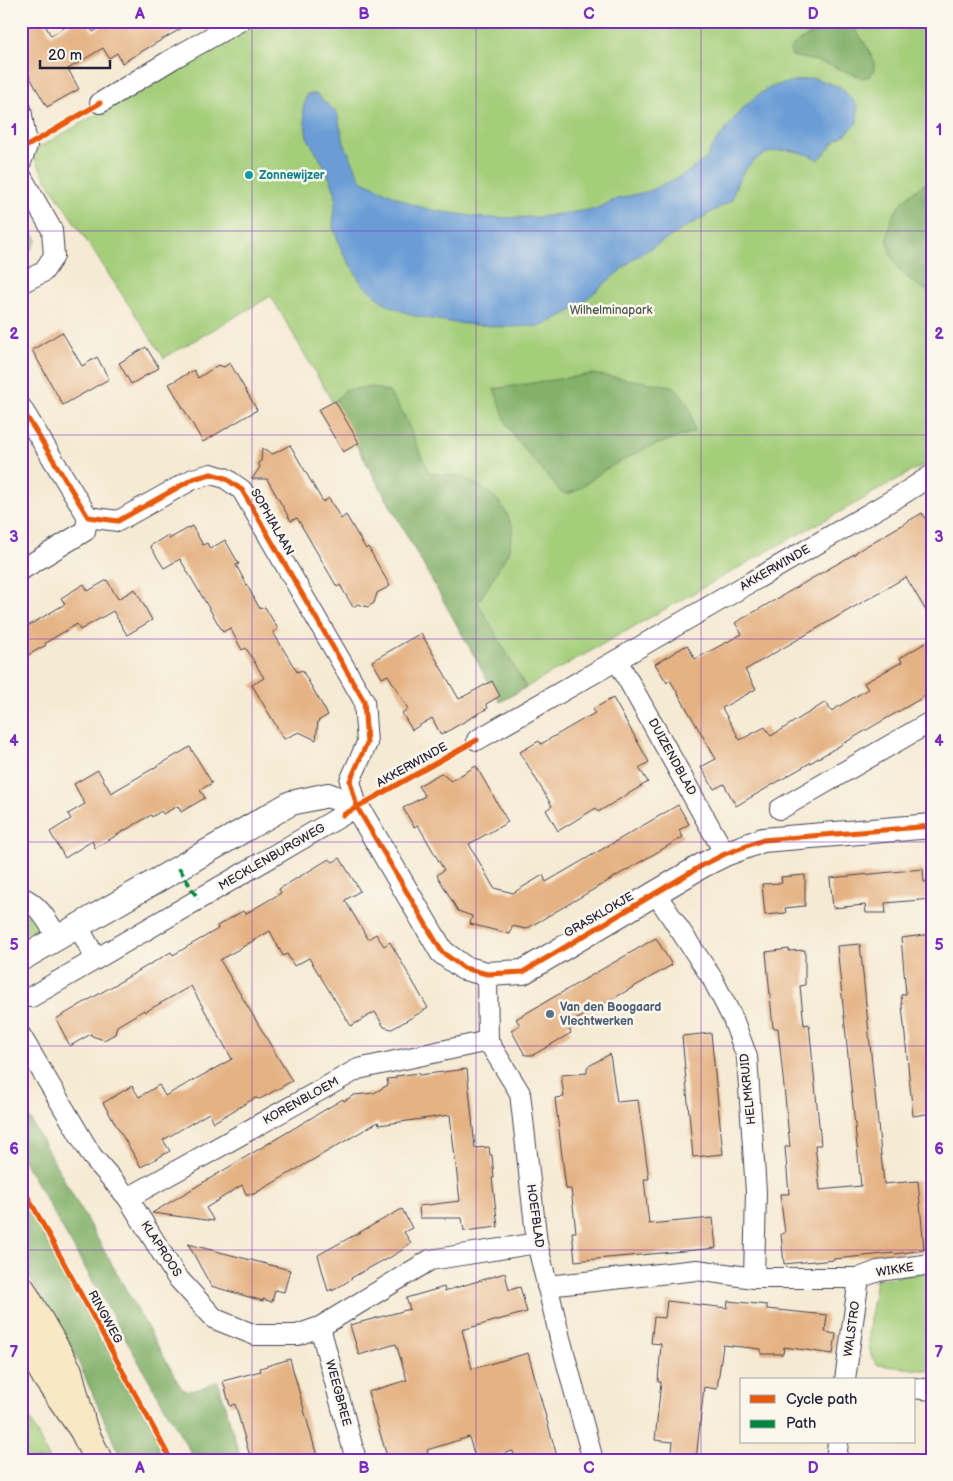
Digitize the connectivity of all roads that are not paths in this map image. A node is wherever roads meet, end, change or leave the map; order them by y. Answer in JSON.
{"nodes":[{"id":1,"x":240,"y":21,"type":"edge"},
{"id":2,"x":100,"y":103,"type":"dead end"},
{"id":3,"x":21,"y":109,"type":"edge"},
{"id":4,"x":24,"y":154,"type":"edge"},
{"id":5,"x":21,"y":176,"type":"edge"},
{"id":6,"x":21,"y":284,"type":"edge"},
{"id":7,"x":21,"y":407,"type":"edge"},
{"id":8,"x":929,"y":485,"type":"edge"},
{"id":9,"x":88,"y":517,"type":"junction"},
{"id":10,"x":21,"y":570,"type":"edge"},
{"id":11,"x":618,"y":660,"type":"junction"},
{"id":12,"x":932,"y":721,"type":"edge"},
{"id":13,"x":477,"y":740,"type":"dead end"},
{"id":14,"x":780,"y":809,"type":"dead end"},
{"id":15,"x":350,"y":811,"type":"junction"},
{"id":16,"x":932,"y":826,"type":"edge"},
{"id":17,"x":725,"y":854,"type":"junction"},
{"id":18,"x":656,"y":894,"type":"junction"},
{"id":19,"x":21,"y":897,"type":"edge"},
{"id":20,"x":68,"y":932,"type":"junction"},
{"id":21,"x":21,"y":959,"type":"edge"},
{"id":22,"x":96,"y":959,"type":"junction"},
{"id":23,"x":487,"y":974,"type":"junction"},
{"id":24,"x":31,"y":997,"type":"dead end"},
{"id":25,"x":21,"y":1036,"type":"edge"},
{"id":26,"x":488,"y":1041,"type":"junction"},
{"id":27,"x":128,"y":1198,"type":"junction"},
{"id":28,"x":538,"y":1243,"type":"junction"},
{"id":29,"x":932,"y":1264,"type":"edge"},
{"id":30,"x":754,"y":1278,"type":"junction"},
{"id":31,"x":859,"y":1278,"type":"junction"},
{"id":32,"x":547,"y":1286,"type":"junction"},
{"id":33,"x":21,"y":1289,"type":"edge"},
{"id":34,"x":320,"y":1327,"type":"junction"},
{"id":35,"x":21,"y":1333,"type":"edge"},
{"id":36,"x":845,"y":1378,"type":"edge"},
{"id":37,"x":916,"y":1388,"type":"edge"},
{"id":38,"x":932,"y":1390,"type":"edge"},
{"id":39,"x":83,"y":1430,"type":"junction"},
{"id":40,"x":838,"y":1444,"type":"edge"},
{"id":41,"x":98,"y":1460,"type":"edge"},
{"id":42,"x":356,"y":1460,"type":"edge"},
{"id":43,"x":593,"y":1460,"type":"edge"},
{"id":44,"x":836,"y":1460,"type":"edge"}],
"edges":[{"from":1,"to":2,"type":"street"},
{"from":3,"to":4,"type":"street"},
{"from":5,"to":6,"type":"street"},
{"from":7,"to":9,"type":"street"},
{"from":8,"to":11,"type":"street","name":"AKKERWINDE"},
{"from":9,"to":10,"type":"street"},
{"from":9,"to":15,"type":"street","name":"SOPHIALAAN"},
{"from":11,"to":13,"type":"street","name":"AKKERWINDE"},
{"from":11,"to":17,"type":"street","name":"DUIZENDBLAD"},
{"from":12,"to":14,"type":"street"},
{"from":15,"to":20,"type":"street"},
{"from":15,"to":22,"type":"street","name":"MECKLENBURGWEG"},
{"from":15,"to":23,"type":"street","name":"GRASKLOKJE"},
{"from":16,"to":17,"type":"street","name":"GRASKLOKJE"},
{"from":17,"to":18,"type":"street","name":"GRASKLOKJE"},
{"from":18,"to":23,"type":"street","name":"GRASKLOKJE"},
{"from":18,"to":30,"type":"street","name":"HELMKRUID"},
{"from":19,"to":20,"type":"street"},
{"from":20,"to":21,"type":"street"},
{"from":20,"to":22,"type":"street"},
{"from":22,"to":24,"type":"street","name":"MECKLENBURGWEG"},
{"from":23,"to":26,"type":"street"},
{"from":25,"to":27,"type":"street","name":"KLAPROOS"},
{"from":26,"to":27,"type":"street","name":"KORENBLOEM"},
{"from":26,"to":28,"type":"street","name":"HOEFBLAD"},
{"from":27,"to":34,"type":"street","name":"KLAPROOS"},
{"from":28,"to":32,"type":"street","name":"HOEFBLAD"},
{"from":28,"to":34,"type":"street","name":"KLAPROOS"},
{"from":29,"to":31,"type":"street","name":"WIKKE"},
{"from":30,"to":31,"type":"street"},
{"from":30,"to":32,"type":"street"},
{"from":31,"to":36,"type":"street","name":"WALSTRO"},
{"from":32,"to":43,"type":"street","name":"HOEFBLAD"},
{"from":33,"to":39,"type":"main road"},
{"from":34,"to":42,"type":"street","name":"WEEGBREE"},
{"from":35,"to":39,"type":"main road"},
{"from":37,"to":38,"type":"street"},
{"from":39,"to":41,"type":"main road"},
{"from":40,"to":44,"type":"street"}]}
